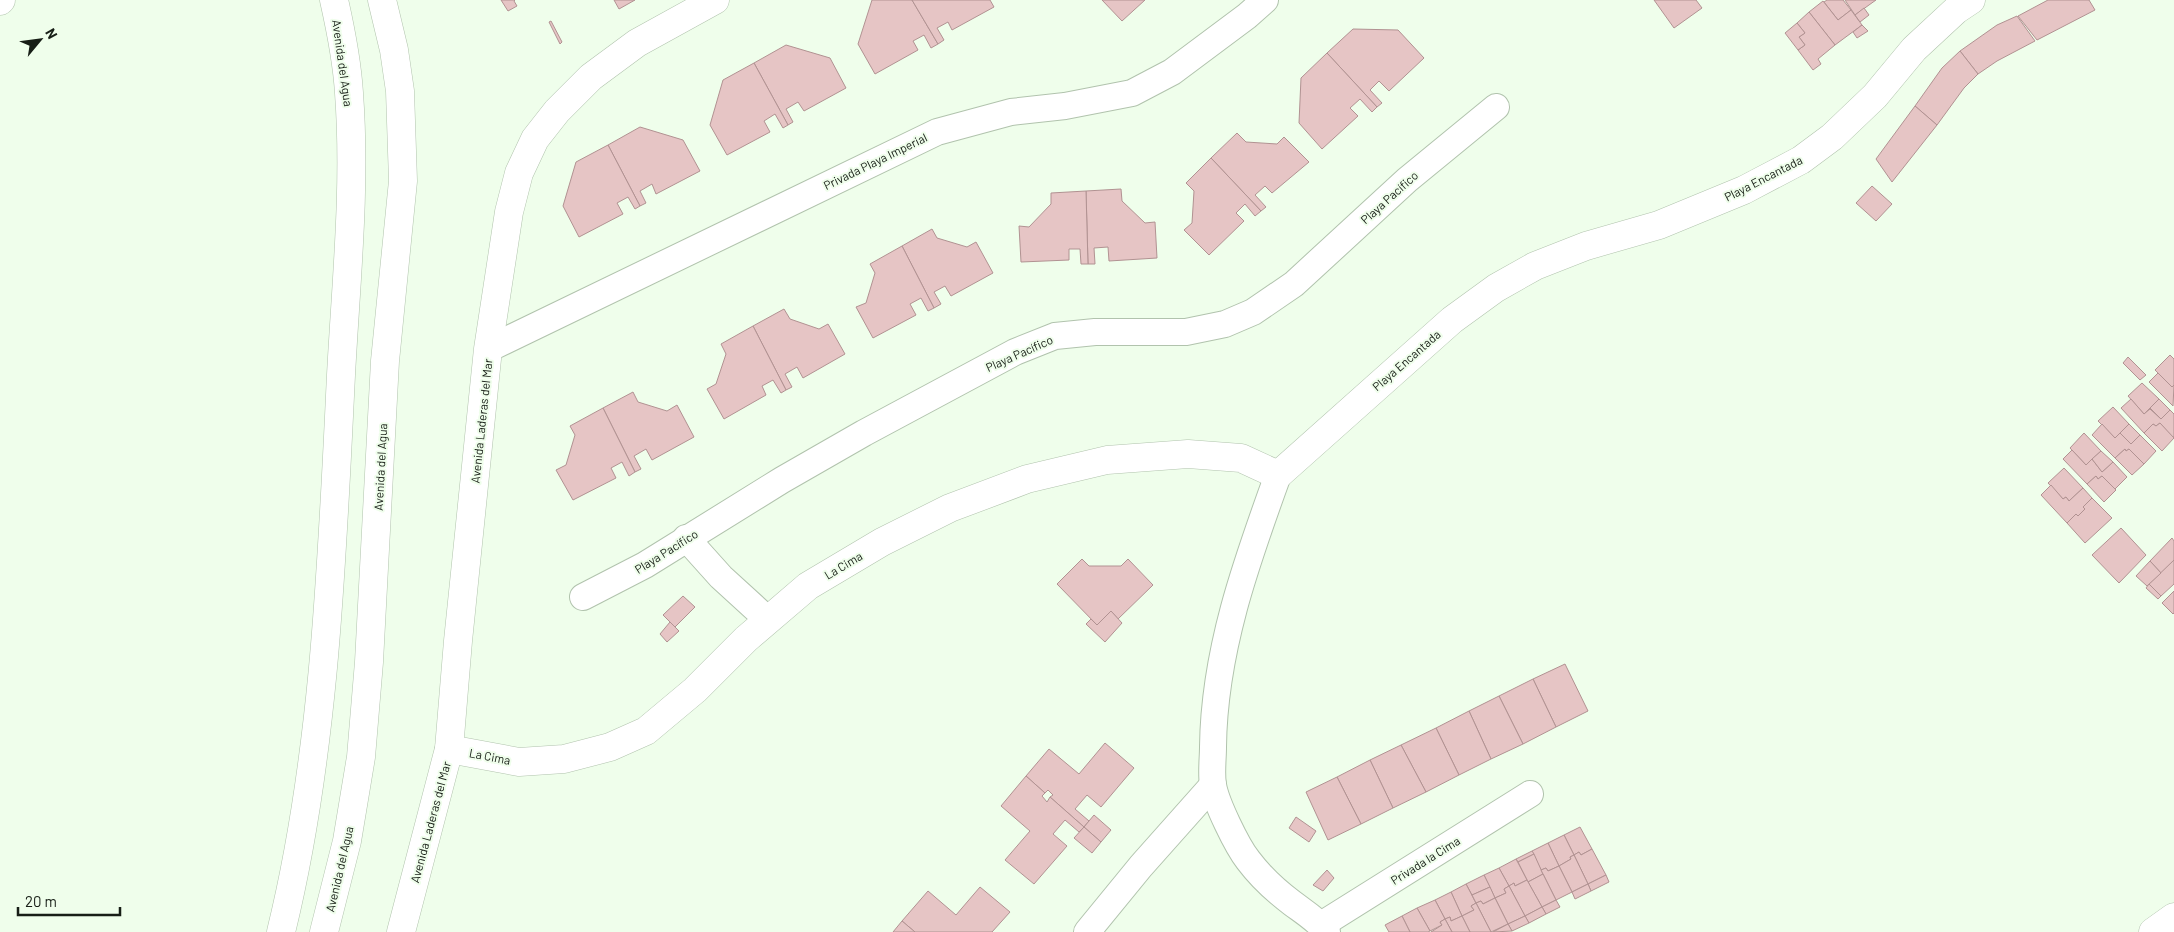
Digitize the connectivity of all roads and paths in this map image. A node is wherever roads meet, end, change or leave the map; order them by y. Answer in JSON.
{"nodes":[{"id":1,"x":334,"y":0,"type":"edge"},
{"id":2,"x":382,"y":0,"type":"edge"},
{"id":3,"x":715,"y":0,"type":"edge"},
{"id":4,"x":1265,"y":0,"type":"edge"},
{"id":5,"x":1971,"y":0,"type":"edge"},
{"id":6,"x":1496,"y":107,"type":"dead end"},
{"id":7,"x":488,"y":349,"type":"junction"},
{"id":8,"x":1278,"y":474,"type":"junction"},
{"id":9,"x":686,"y":538,"type":"junction"},
{"id":10,"x":583,"y":597,"type":"dead end"},
{"id":11,"x":768,"y":620,"type":"junction"},
{"id":12,"x":449,"y":749,"type":"junction"},
{"id":13,"x":1213,"y":785,"type":"junction"},
{"id":14,"x":1530,"y":794,"type":"dead end"},
{"id":15,"x":2174,"y":917,"type":"edge"},
{"id":16,"x":1324,"y":928,"type":"edge"},
{"id":17,"x":281,"y":932,"type":"edge"},
{"id":18,"x":324,"y":932,"type":"edge"},
{"id":19,"x":401,"y":932,"type":"edge"},
{"id":20,"x":1087,"y":932,"type":"edge"},
{"id":21,"x":2153,"y":932,"type":"edge"}],
"edges":[{"from":1,"to":17,"type":"street","name":"Avenida del Agua"},
{"from":2,"to":18,"type":"street","name":"Avenida del Agua"},
{"from":3,"to":7,"type":"street","name":"Avenida Laderas del Mar"},
{"from":4,"to":7,"type":"street","name":"Privada Playa Imperial"},
{"from":5,"to":8,"type":"street","name":"Playa Encantada"},
{"from":6,"to":9,"type":"street","name":"Playa Pacífico"},
{"from":7,"to":12,"type":"street","name":"Avenida Laderas del Mar"},
{"from":8,"to":11,"type":"street","name":"La Cima"},
{"from":8,"to":13,"type":"street","name":"Playa Encantada"},
{"from":9,"to":10,"type":"street","name":"Playa Pacífico"},
{"from":9,"to":11,"type":"street"},
{"from":11,"to":12,"type":"street","name":"La Cima"},
{"from":12,"to":19,"type":"street","name":"Avenida Laderas del Mar"},
{"from":13,"to":16,"type":"street","name":"Playa Encantada"},
{"from":13,"to":20,"type":"street"},
{"from":14,"to":16,"type":"street","name":"Privada la Cima"},
{"from":15,"to":21,"type":"street"}]}
